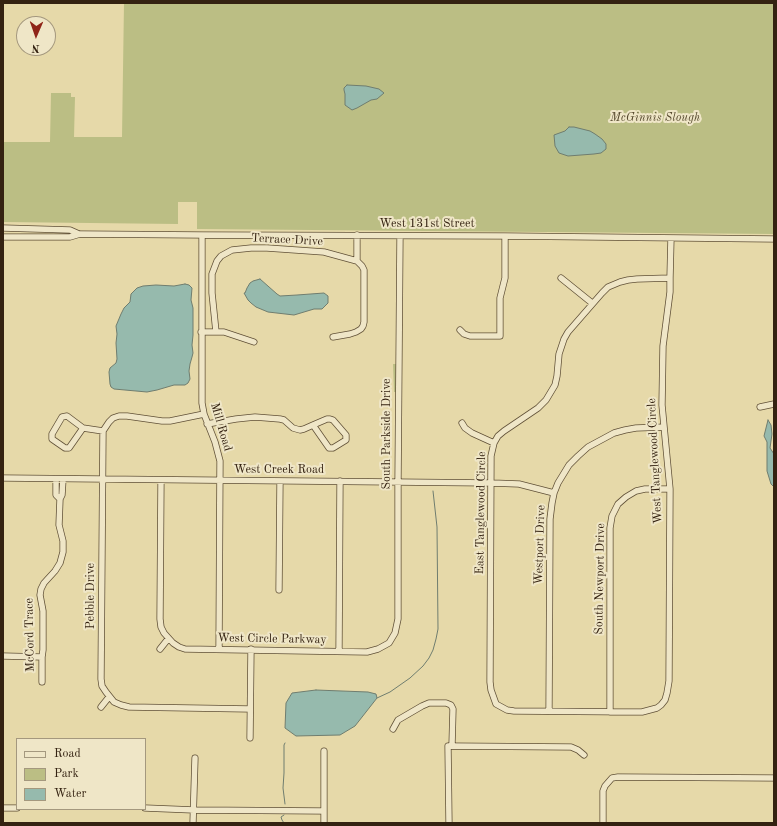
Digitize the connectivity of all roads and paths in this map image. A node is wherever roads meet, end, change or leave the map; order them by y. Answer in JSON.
{"nodes":[{"id":1,"x":3,"y":228,"type":"edge"},
{"id":2,"x":80,"y":234,"type":"junction"},
{"id":3,"x":357,"y":235,"type":"junction"},
{"id":4,"x":202,"y":236,"type":"junction"},
{"id":5,"x":400,"y":236,"type":"junction"},
{"id":6,"x":505,"y":236,"type":"junction"},
{"id":7,"x":3,"y":237,"type":"edge"},
{"id":8,"x":671,"y":238,"type":"junction"},
{"id":9,"x":774,"y":239,"type":"edge"},
{"id":10,"x":357,"y":262,"type":"junction"},
{"id":11,"x":562,"y":278,"type":"dead end"},
{"id":12,"x":670,"y":278,"type":"junction"},
{"id":13,"x":592,"y":304,"type":"junction"},
{"id":14,"x":460,"y":330,"type":"dead end"},
{"id":15,"x":202,"y":332,"type":"junction"},
{"id":16,"x":216,"y":332,"type":"junction"},
{"id":17,"x":333,"y":337,"type":"dead end"},
{"id":18,"x":254,"y":342,"type":"dead end"},
{"id":19,"x":774,"y":404,"type":"edge"},
{"id":20,"x":760,"y":407,"type":"dead end"},
{"id":21,"x":204,"y":414,"type":"junction"},
{"id":22,"x":462,"y":423,"type":"dead end"},
{"id":23,"x":207,"y":424,"type":"junction"},
{"id":24,"x":313,"y":425,"type":"junction"},
{"id":25,"x":83,"y":428,"type":"junction"},
{"id":26,"x":664,"y":428,"type":"junction"},
{"id":27,"x":103,"y":431,"type":"junction"},
{"id":28,"x":494,"y":443,"type":"junction"},
{"id":29,"x":3,"y":478,"type":"edge"},
{"id":30,"x":56,"y":479,"type":"junction"},
{"id":31,"x":63,"y":479,"type":"junction"},
{"id":32,"x":102,"y":479,"type":"junction"},
{"id":33,"x":161,"y":480,"type":"junction"},
{"id":34,"x":220,"y":480,"type":"junction"},
{"id":35,"x":280,"y":481,"type":"junction"},
{"id":36,"x":340,"y":481,"type":"junction"},
{"id":37,"x":398,"y":482,"type":"junction"},
{"id":38,"x":492,"y":483,"type":"junction"},
{"id":39,"x":670,"y":489,"type":"junction"},
{"id":40,"x":554,"y":494,"type":"junction"},
{"id":41,"x":60,"y":499,"type":"junction"},
{"id":42,"x":279,"y":590,"type":"dead end"},
{"id":43,"x":168,"y":639,"type":"junction"},
{"id":44,"x":160,"y":649,"type":"dead end"},
{"id":45,"x":219,"y":649,"type":"junction"},
{"id":46,"x":251,"y":649,"type":"junction"},
{"id":47,"x":378,"y":649,"type":"joint"},
{"id":48,"x":339,"y":651,"type":"junction"},
{"id":49,"x":3,"y":656,"type":"edge"},
{"id":50,"x":42,"y":657,"type":"junction"},
{"id":51,"x":42,"y":682,"type":"dead end"},
{"id":52,"x":110,"y":697,"type":"junction"},
{"id":53,"x":101,"y":707,"type":"dead end"},
{"id":54,"x":250,"y":709,"type":"junction"},
{"id":55,"x":549,"y":711,"type":"junction"},
{"id":56,"x":610,"y":712,"type":"junction"},
{"id":57,"x":393,"y":729,"type":"dead end"},
{"id":58,"x":250,"y":738,"type":"dead end"},
{"id":59,"x":450,"y":745,"type":"junction"},
{"id":60,"x":324,"y":751,"type":"dead end"},
{"id":61,"x":584,"y":755,"type":"dead end"},
{"id":62,"x":196,"y":758,"type":"dead end"},
{"id":63,"x":774,"y":778,"type":"edge"},
{"id":64,"x":3,"y":808,"type":"edge"},
{"id":65,"x":16,"y":808,"type":"edge"},
{"id":66,"x":146,"y":808,"type":"edge"},
{"id":67,"x":194,"y":810,"type":"junction"},
{"id":68,"x":324,"y":811,"type":"junction"},
{"id":69,"x":194,"y":823,"type":"edge"},
{"id":70,"x":324,"y":823,"type":"edge"},
{"id":71,"x":449,"y":823,"type":"edge"},
{"id":72,"x":603,"y":823,"type":"edge"}],
"edges":[{"from":1,"to":2,"type":"street","name":"West 131st Street"},
{"from":2,"to":4,"type":"street","name":"West 131st Street"},
{"from":2,"to":7,"type":"street","name":"West 131st Street"},
{"from":3,"to":4,"type":"street","name":"West 131st Street"},
{"from":3,"to":5,"type":"street","name":"West 131st Street"},
{"from":3,"to":10,"type":"street"},
{"from":4,"to":15,"type":"street","name":"Mill Road"},
{"from":5,"to":6,"type":"street","name":"West 131st Street"},
{"from":5,"to":37,"type":"street","name":"South Parkside Drive"},
{"from":6,"to":8,"type":"street","name":"West 131st Street"},
{"from":6,"to":14,"type":"street"},
{"from":8,"to":9,"type":"street","name":"West 131st Street"},
{"from":8,"to":12,"type":"street","name":"West Tanglewood Circle"},
{"from":10,"to":16,"type":"street","name":"Terrace Drive"},
{"from":10,"to":17,"type":"street"},
{"from":11,"to":13,"type":"street"},
{"from":12,"to":13,"type":"street","name":"East Tanglewood Circle"},
{"from":12,"to":26,"type":"street","name":"West Tanglewood Circle"},
{"from":13,"to":28,"type":"street","name":"East Tanglewood Circle"},
{"from":15,"to":16,"type":"street"},
{"from":15,"to":21,"type":"street","name":"Mill Road"},
{"from":16,"to":18,"type":"street"},
{"from":19,"to":20,"type":"street"},
{"from":21,"to":23,"type":"street","name":"Mill Road"},
{"from":21,"to":27,"type":"street"},
{"from":22,"to":28,"type":"street"},
{"from":23,"to":24,"type":"street"},
{"from":23,"to":34,"type":"street","name":"Mill Road"},
{"from":24,"to":24,"type":"street"},
{"from":25,"to":25,"type":"street"},
{"from":25,"to":27,"type":"street"},
{"from":26,"to":39,"type":"street","name":"West Tanglewood Circle"},
{"from":26,"to":40,"type":"street","name":"Westport Drive"},
{"from":27,"to":32,"type":"street","name":"Pebble Drive"},
{"from":28,"to":38,"type":"street","name":"East Tanglewood Circle"},
{"from":29,"to":30,"type":"street","name":"West Creek Road"},
{"from":30,"to":31,"type":"street","name":"West Creek Road"},
{"from":30,"to":41,"type":"street","name":"McCord Trace"},
{"from":31,"to":32,"type":"street","name":"West Creek Road"},
{"from":31,"to":41,"type":"street","name":"McCord Trace"},
{"from":32,"to":33,"type":"street","name":"West Creek Road"},
{"from":32,"to":52,"type":"street","name":"Pebble Drive"},
{"from":33,"to":34,"type":"street","name":"West Creek Road"},
{"from":33,"to":43,"type":"street"},
{"from":34,"to":35,"type":"street","name":"West Creek Road"},
{"from":34,"to":45,"type":"street","name":"Mill Road"},
{"from":35,"to":36,"type":"street","name":"West Creek Road"},
{"from":35,"to":42,"type":"street"},
{"from":36,"to":37,"type":"street","name":"West Creek Road"},
{"from":36,"to":48,"type":"street"},
{"from":37,"to":38,"type":"street","name":"West Creek Road"},
{"from":37,"to":47,"type":"street","name":"South Parkside Drive"},
{"from":38,"to":40,"type":"street","name":"West Creek Road"},
{"from":38,"to":55,"type":"street","name":"East Tanglewood Circle"},
{"from":39,"to":56,"type":"street","name":"South Newport Drive"},
{"from":39,"to":56,"type":"street","name":"West Tanglewood Circle"},
{"from":40,"to":55,"type":"street","name":"Westport Drive"},
{"from":41,"to":50,"type":"street","name":"McCord Trace"},
{"from":43,"to":44,"type":"street"},
{"from":43,"to":45,"type":"street","name":"West Circle Parkway"},
{"from":45,"to":46,"type":"street","name":"West Circle Parkway"},
{"from":46,"to":48,"type":"street","name":"West Circle Parkway"},
{"from":46,"to":54,"type":"street"},
{"from":47,"to":48,"type":"street","name":"West Circle Parkway"},
{"from":49,"to":50,"type":"street"},
{"from":50,"to":51,"type":"street","name":"McCord Trace"},
{"from":52,"to":53,"type":"street"},
{"from":52,"to":54,"type":"street"},
{"from":54,"to":58,"type":"street"},
{"from":55,"to":56,"type":"street"},
{"from":57,"to":59,"type":"street"},
{"from":59,"to":61,"type":"street"},
{"from":59,"to":71,"type":"street"},
{"from":60,"to":68,"type":"street"},
{"from":62,"to":67,"type":"street"},
{"from":63,"to":72,"type":"street"},
{"from":64,"to":65,"type":"street"},
{"from":66,"to":67,"type":"street"},
{"from":67,"to":68,"type":"street"},
{"from":67,"to":69,"type":"street"},
{"from":68,"to":70,"type":"street"}]}
